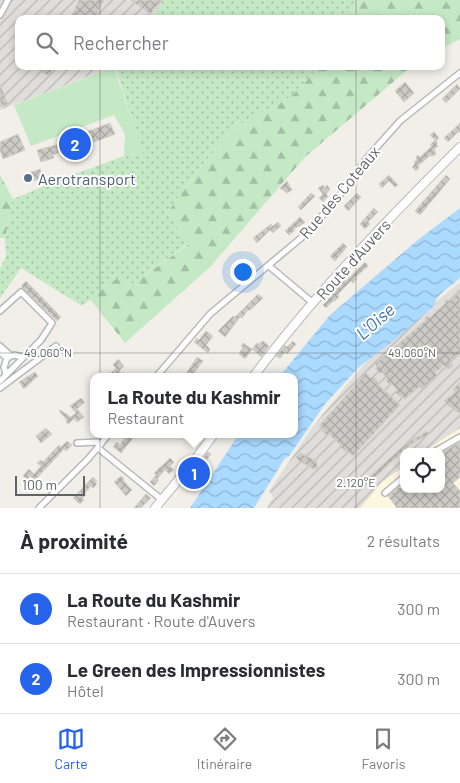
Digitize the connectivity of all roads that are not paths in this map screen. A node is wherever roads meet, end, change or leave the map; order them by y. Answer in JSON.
{"nodes":[{"id":1,"x":8,"y":0,"type":"edge"},
{"id":2,"x":0,"y":15,"type":"edge"},
{"id":3,"x":460,"y":73,"type":"edge"},
{"id":4,"x":460,"y":147,"type":"edge"},
{"id":5,"x":269,"y":266,"type":"junction"},
{"id":6,"x":313,"y":303,"type":"junction"},
{"id":7,"x":0,"y":311,"type":"edge"},
{"id":8,"x":0,"y":346,"type":"edge"},
{"id":9,"x":56,"y":346,"type":"dead end"},
{"id":10,"x":0,"y":352,"type":"edge"},
{"id":11,"x":9,"y":357,"type":"junction"},
{"id":12,"x":23,"y":357,"type":"junction"},
{"id":13,"x":159,"y":373,"type":"edge"},
{"id":14,"x":256,"y":373,"type":"edge"},
{"id":15,"x":6,"y":374,"type":"junction"},
{"id":16,"x":0,"y":381,"type":"edge"},
{"id":17,"x":0,"y":388,"type":"edge"},
{"id":18,"x":460,"y":437,"type":"edge"},
{"id":19,"x":106,"y":438,"type":"edge"},
{"id":20,"x":211,"y":438,"type":"edge"},
{"id":21,"x":77,"y":444,"type":"dead end"},
{"id":22,"x":99,"y":446,"type":"junction"},
{"id":23,"x":441,"y":448,"type":"edge"},
{"id":24,"x":400,"y":481,"type":"edge"},
{"id":25,"x":385,"y":494,"type":"dead end"},
{"id":26,"x":161,"y":499,"type":"junction"},
{"id":27,"x":39,"y":508,"type":"edge"},
{"id":28,"x":155,"y":508,"type":"edge"}],
"edges":[{"from":1,"to":2,"type":"street"},
{"from":3,"to":5,"type":"street","name":"Rue des Coteaux"},
{"from":4,"to":6,"type":"main road","name":"Route d'Auvers"},
{"from":5,"to":6,"type":"street"},
{"from":5,"to":13,"type":"street","name":"Rue des Coteaux"},
{"from":6,"to":14,"type":"main road","name":"Route d'Auvers"},
{"from":7,"to":12,"type":"street"},
{"from":8,"to":11,"type":"street"},
{"from":9,"to":17,"type":"street"},
{"from":10,"to":11,"type":"street"},
{"from":11,"to":12,"type":"street"},
{"from":11,"to":15,"type":"street"},
{"from":12,"to":15,"type":"street"},
{"from":15,"to":16,"type":"street"},
{"from":18,"to":23,"type":"street"},
{"from":19,"to":22,"type":"street"},
{"from":20,"to":26,"type":"main road"},
{"from":21,"to":22,"type":"street"},
{"from":22,"to":26,"type":"street"},
{"from":22,"to":27,"type":"street"},
{"from":24,"to":25,"type":"street"},
{"from":26,"to":28,"type":"main road"}]}
